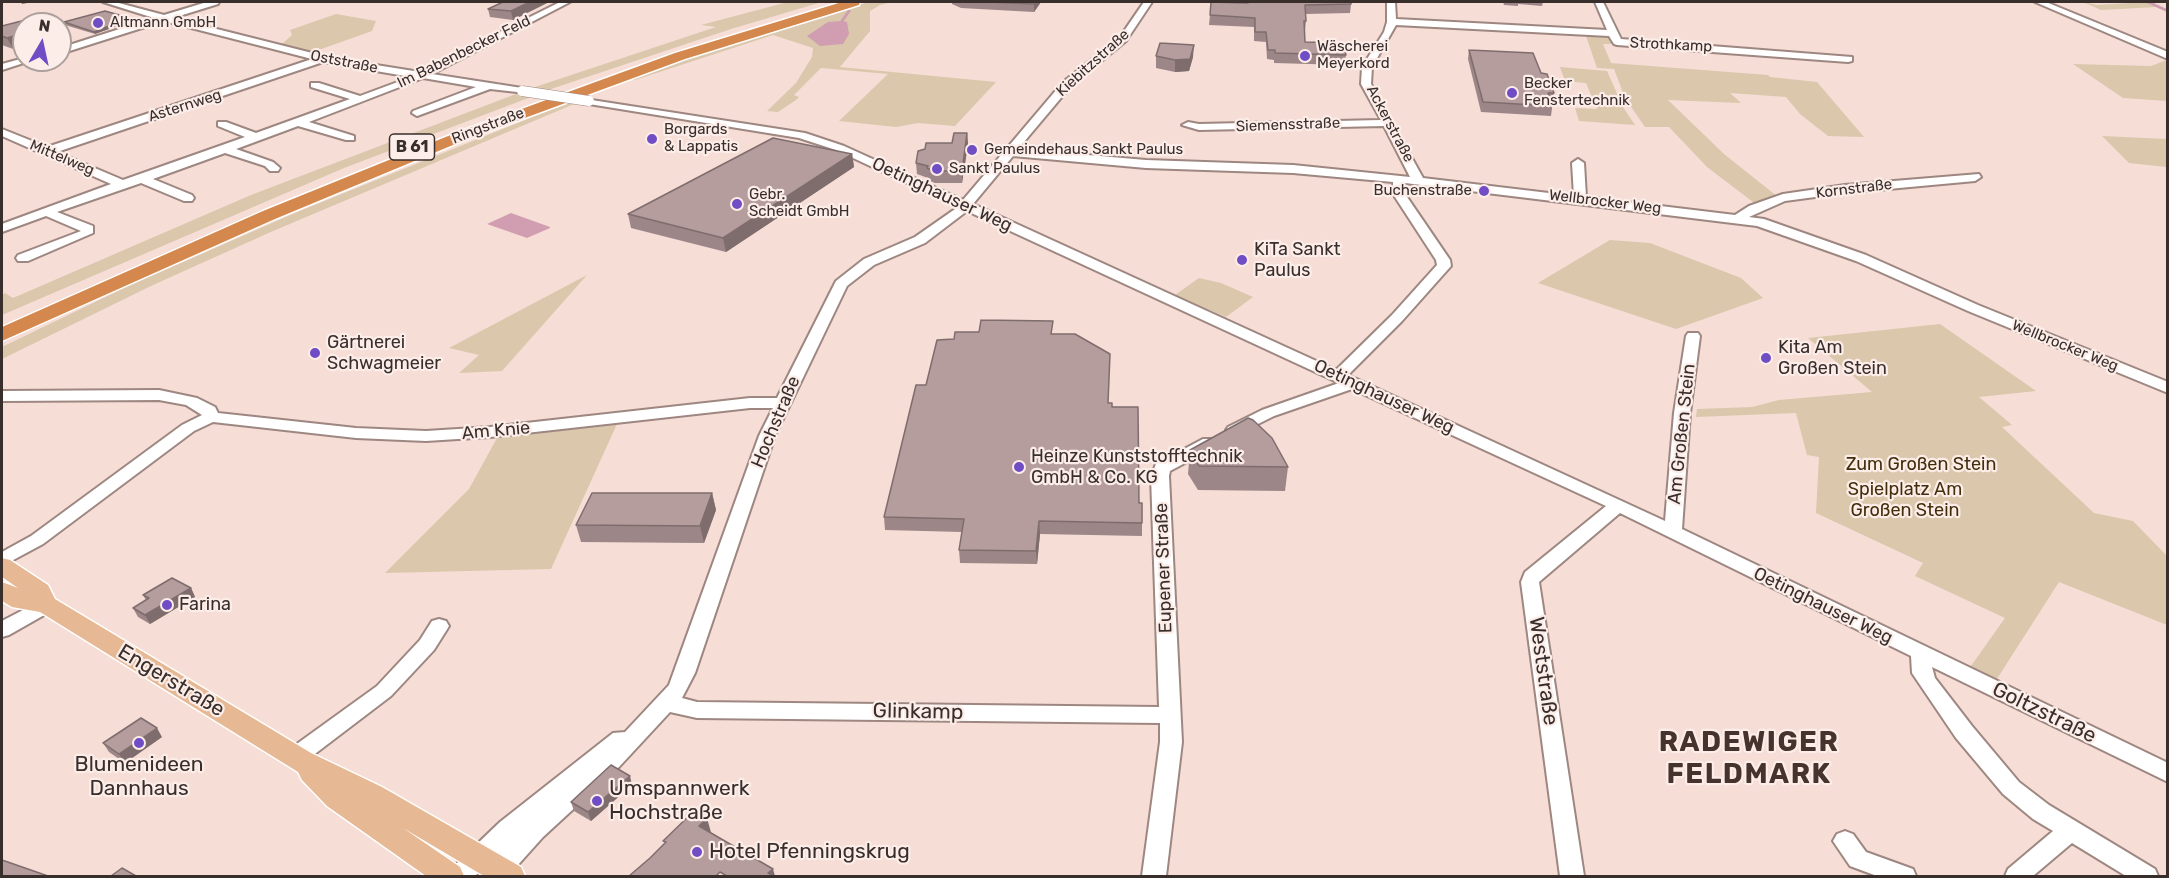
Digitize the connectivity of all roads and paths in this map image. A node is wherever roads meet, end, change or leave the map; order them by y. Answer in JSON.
{"nodes":[{"id":1,"x":107,"y":2,"type":"edge"},
{"id":2,"x":215,"y":2,"type":"edge"},
{"id":3,"x":566,"y":2,"type":"edge"},
{"id":4,"x":834,"y":2,"type":"edge"},
{"id":5,"x":854,"y":2,"type":"edge"},
{"id":6,"x":1148,"y":2,"type":"edge"},
{"id":7,"x":1391,"y":2,"type":"edge"},
{"id":8,"x":1599,"y":2,"type":"edge"},
{"id":9,"x":2039,"y":2,"type":"edge"},
{"id":10,"x":164,"y":19,"type":"junction"},
{"id":11,"x":1392,"y":22,"type":"junction"},
{"id":12,"x":1612,"y":33,"type":"junction"},
{"id":13,"x":72,"y":47,"type":"edge"},
{"id":14,"x":2168,"y":56,"type":"edge"},
{"id":15,"x":322,"y":58,"type":"junction"},
{"id":16,"x":1848,"y":59,"type":"dead end"},
{"id":17,"x":422,"y":75,"type":"junction"},
{"id":18,"x":315,"y":85,"type":"dead end"},
{"id":19,"x":489,"y":86,"type":"junction"},
{"id":20,"x":522,"y":90,"type":"joint"},
{"id":21,"x":360,"y":99,"type":"junction"},
{"id":22,"x":417,"y":112,"type":"dead end"},
{"id":23,"x":298,"y":122,"type":"junction"},
{"id":24,"x":1388,"y":123,"type":"junction"},
{"id":25,"x":222,"y":124,"type":"dead end"},
{"id":26,"x":1188,"y":125,"type":"dead end"},
{"id":27,"x":2,"y":132,"type":"edge"},
{"id":28,"x":257,"y":138,"type":"junction"},
{"id":29,"x":350,"y":138,"type":"dead end"},
{"id":30,"x":226,"y":149,"type":"junction"},
{"id":31,"x":47,"y":151,"type":"junction"},
{"id":32,"x":1011,"y":152,"type":"junction"},
{"id":33,"x":1578,"y":163,"type":"dead end"},
{"id":34,"x":274,"y":168,"type":"dead end"},
{"id":35,"x":1975,"y":177,"type":"dead end"},
{"id":36,"x":142,"y":179,"type":"junction"},
{"id":37,"x":1399,"y":179,"type":"junction"},
{"id":38,"x":1417,"y":181,"type":"junction"},
{"id":39,"x":122,"y":184,"type":"junction"},
{"id":40,"x":188,"y":198,"type":"dead end"},
{"id":41,"x":1580,"y":199,"type":"junction"},
{"id":42,"x":966,"y":206,"type":"junction"},
{"id":43,"x":46,"y":212,"type":"junction"},
{"id":44,"x":1739,"y":218,"type":"junction"},
{"id":45,"x":2,"y":228,"type":"edge"},
{"id":46,"x":23,"y":258,"type":"dead end"},
{"id":47,"x":2,"y":323,"type":"edge"},
{"id":48,"x":2,"y":335,"type":"edge"},
{"id":49,"x":1694,"y":336,"type":"dead end"},
{"id":50,"x":1345,"y":379,"type":"junction"},
{"id":51,"x":2168,"y":388,"type":"edge"},
{"id":52,"x":2,"y":396,"type":"edge"},
{"id":53,"x":782,"y":403,"type":"junction"},
{"id":54,"x":211,"y":417,"type":"junction"},
{"id":55,"x":1618,"y":506,"type":"junction"},
{"id":56,"x":1673,"y":532,"type":"junction"},
{"id":57,"x":2,"y":560,"type":"edge"},
{"id":58,"x":2,"y":566,"type":"edge"},
{"id":59,"x":2,"y":590,"type":"edge"},
{"id":60,"x":46,"y":605,"type":"junction"},
{"id":61,"x":439,"y":626,"type":"dead end"},
{"id":62,"x":2,"y":630,"type":"edge"},
{"id":63,"x":1921,"y":654,"type":"junction"},
{"id":64,"x":667,"y":703,"type":"junction"},
{"id":65,"x":1170,"y":715,"type":"junction"},
{"id":66,"x":298,"y":759,"type":"junction"},
{"id":67,"x":2168,"y":773,"type":"edge"},
{"id":68,"x":2070,"y":831,"type":"junction"},
{"id":69,"x":1845,"y":841,"type":"dead end"},
{"id":70,"x":488,"y":871,"type":"edge"},
{"id":71,"x":449,"y":876,"type":"edge"},
{"id":72,"x":1154,"y":876,"type":"edge"},
{"id":73,"x":1572,"y":876,"type":"edge"},
{"id":74,"x":1904,"y":876,"type":"edge"},
{"id":75,"x":2017,"y":876,"type":"edge"},
{"id":76,"x":2146,"y":876,"type":"edge"}],
"edges":[{"from":1,"to":10,"type":"street","name":"Oststraße"},
{"from":2,"to":10,"type":"street"},
{"from":3,"to":17,"type":"street","name":"Im Babenbecker Feld"},
{"from":4,"to":47,"type":"highway","name":"Ringstraße","number":"B 61"},
{"from":5,"to":48,"type":"highway","name":"Ringstraße","number":"B 61"},
{"from":6,"to":32,"type":"street","name":"Kiebitzstraße"},
{"from":7,"to":11,"type":"street","name":"Ackerstraße"},
{"from":8,"to":12,"type":"street"},
{"from":9,"to":14,"type":"street"},
{"from":10,"to":13,"type":"street"},
{"from":10,"to":15,"type":"street","name":"Oststraße"},
{"from":11,"to":12,"type":"street","name":"Strothkamp"},
{"from":11,"to":24,"type":"street","name":"Ackerstraße"},
{"from":12,"to":16,"type":"street","name":"Strothkamp"},
{"from":15,"to":17,"type":"street","name":"Oststraße"},
{"from":15,"to":31,"type":"street","name":"Asternweg"},
{"from":17,"to":19,"type":"street","name":"Oststraße"},
{"from":17,"to":21,"type":"street","name":"Im Babenbecker Feld"},
{"from":18,"to":21,"type":"street"},
{"from":19,"to":20,"type":"street","name":"Oststraße"},
{"from":19,"to":22,"type":"street","name":"Oststraße"},
{"from":20,"to":42,"type":"street","name":"Oetinghauser Weg","bridge":true},
{"from":21,"to":23,"type":"street","name":"Im Babenbecker Feld"},
{"from":23,"to":28,"type":"street","name":"Im Babenbecker Feld"},
{"from":23,"to":29,"type":"street"},
{"from":24,"to":26,"type":"street","name":"Siemensstraße"},
{"from":24,"to":38,"type":"street","name":"Ackerstraße"},
{"from":25,"to":28,"type":"street"},
{"from":27,"to":31,"type":"street","name":"Mittelweg"},
{"from":28,"to":30,"type":"street","name":"Im Babenbecker Feld"},
{"from":30,"to":34,"type":"street"},
{"from":30,"to":36,"type":"street","name":"Im Babenbecker Feld"},
{"from":31,"to":39,"type":"street","name":"Mittelweg"},
{"from":32,"to":37,"type":"street","name":"Wellbrocker Weg"},
{"from":32,"to":42,"type":"street","name":"Kiebitzstraße"},
{"from":33,"to":41,"type":"street"},
{"from":35,"to":44,"type":"street","name":"Kornstraße"},
{"from":36,"to":39,"type":"street","name":"Im Babenbecker Feld"},
{"from":36,"to":40,"type":"street"},
{"from":37,"to":38,"type":"street","name":"Wellbrocker Weg"},
{"from":37,"to":50,"type":"street"},
{"from":38,"to":41,"type":"street","name":"Wellbrocker Weg"},
{"from":39,"to":43,"type":"street","name":"Im Babenbecker Feld"},
{"from":41,"to":44,"type":"street","name":"Wellbrocker Weg"},
{"from":42,"to":50,"type":"street","name":"Oetinghauser Weg"},
{"from":42,"to":53,"type":"street","name":"Hochstraße"},
{"from":43,"to":45,"type":"street","name":"Im Babenbecker Feld"},
{"from":43,"to":46,"type":"street"},
{"from":44,"to":51,"type":"street","name":"Wellbrocker Weg"},
{"from":49,"to":56,"type":"street","name":"Am Großen Stein"},
{"from":50,"to":55,"type":"street","name":"Oetinghauser Weg"},
{"from":50,"to":65,"type":"street","name":"Eupener Straße"},
{"from":52,"to":54,"type":"street"},
{"from":53,"to":54,"type":"street","name":"Am Knie"},
{"from":53,"to":64,"type":"street","name":"Hochstraße"},
{"from":54,"to":57,"type":"street"},
{"from":55,"to":56,"type":"street","name":"Oetinghauser Weg"},
{"from":55,"to":73,"type":"street","name":"Weststraße"},
{"from":56,"to":63,"type":"street","name":"Oetinghauser Weg"},
{"from":58,"to":60,"type":"main road","name":"Engerstraße"},
{"from":59,"to":60,"type":"main road","name":"Engerstraße"},
{"from":60,"to":62,"type":"street"},
{"from":60,"to":66,"type":"main road","name":"Engerstraße"},
{"from":61,"to":66,"type":"street"},
{"from":63,"to":67,"type":"street","name":"Goltzstraße"},
{"from":63,"to":68,"type":"street"},
{"from":64,"to":65,"type":"street","name":"Glinkamp"},
{"from":64,"to":70,"type":"street","name":"Hochstraße"},
{"from":65,"to":72,"type":"street","name":"Eupener Straße"},
{"from":66,"to":70,"type":"main road","name":"Engerstraße"},
{"from":66,"to":71,"type":"main road","name":"Engerstraße"},
{"from":68,"to":75,"type":"street"},
{"from":68,"to":76,"type":"street"},
{"from":69,"to":74,"type":"street"}]}
